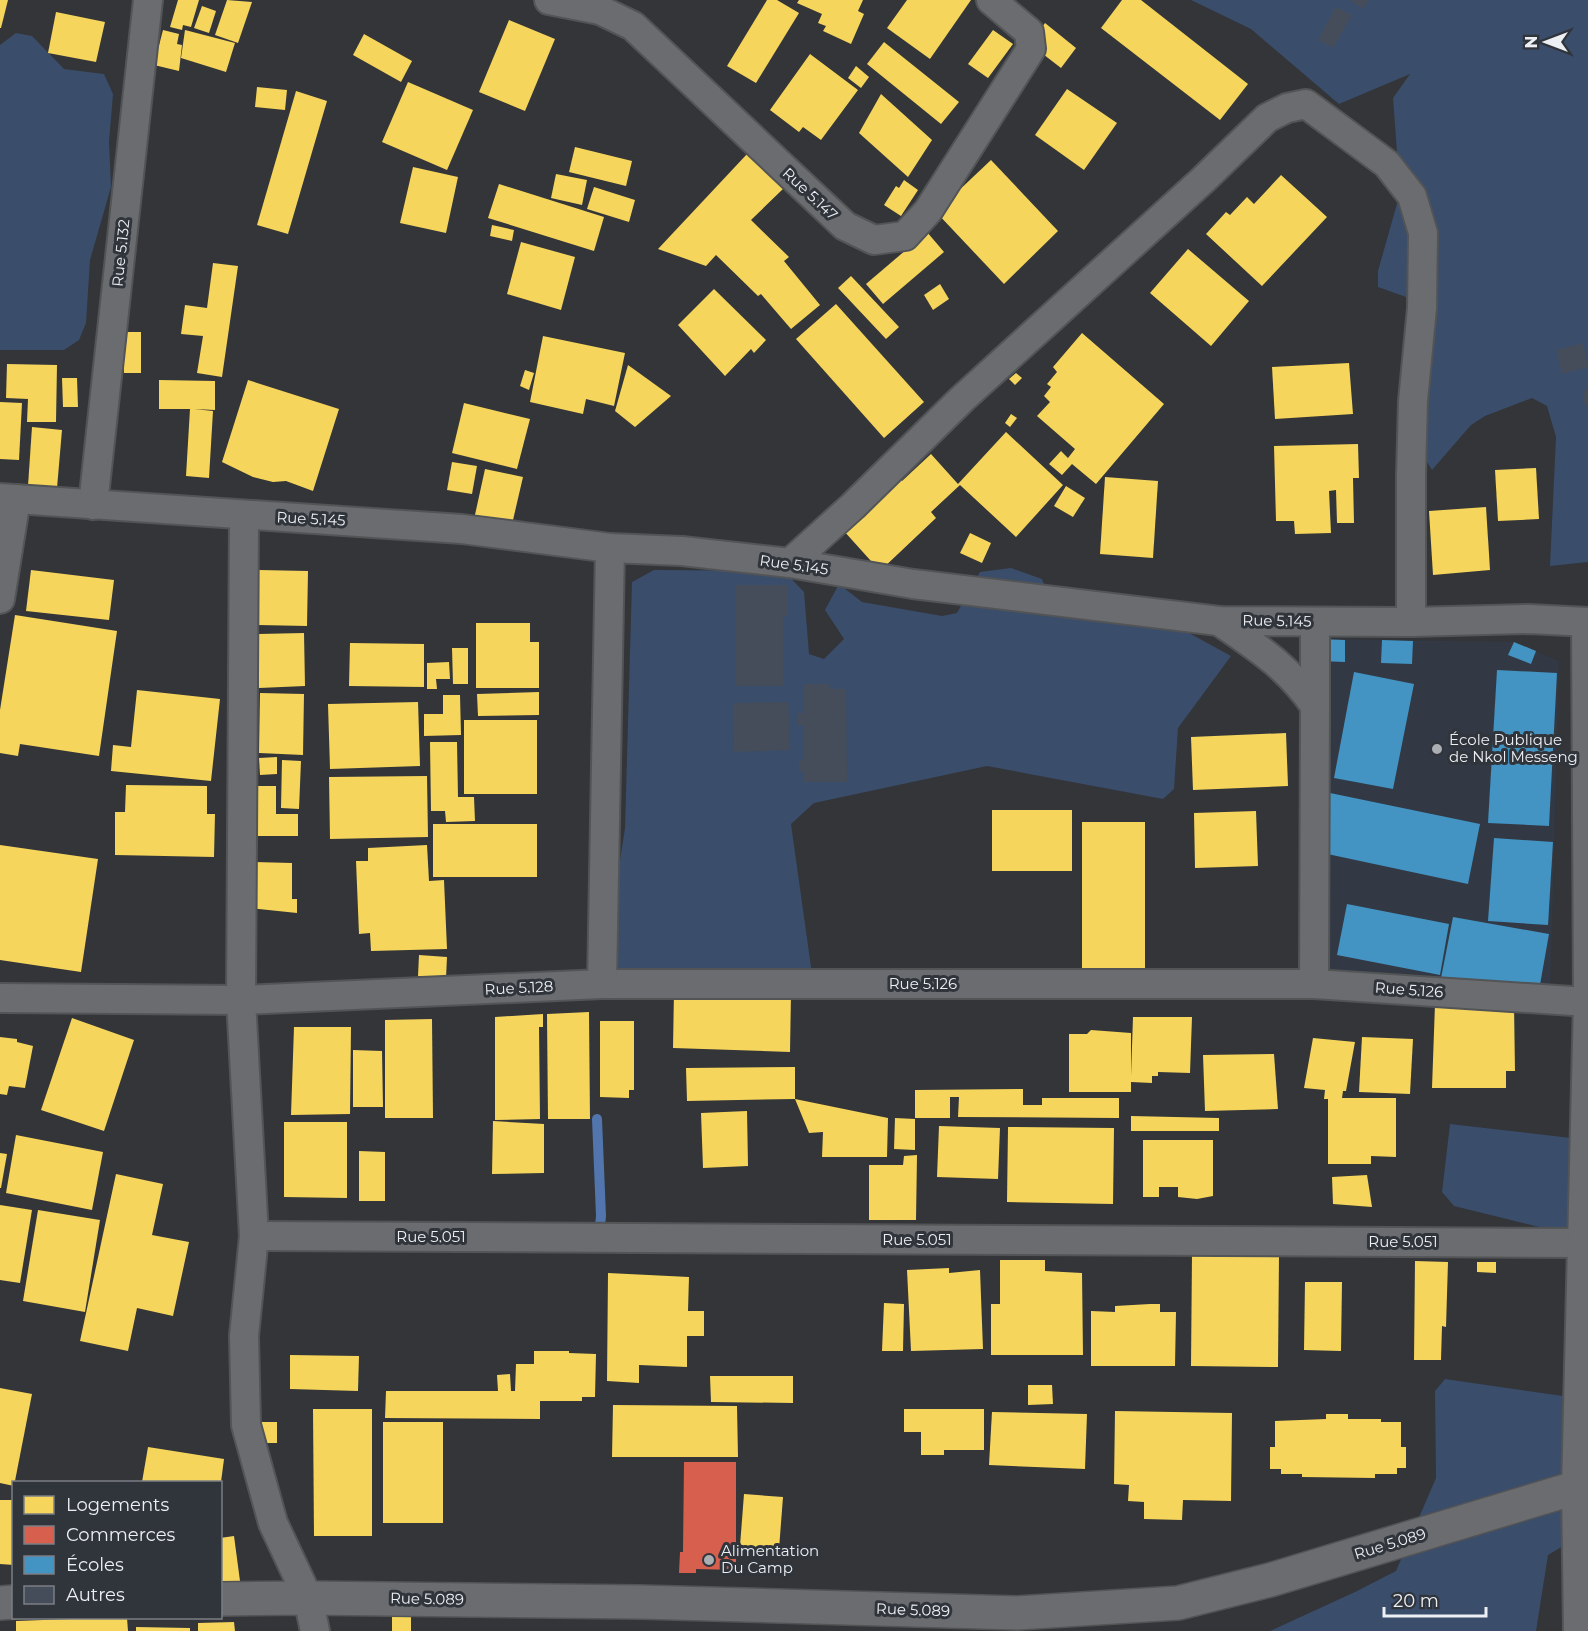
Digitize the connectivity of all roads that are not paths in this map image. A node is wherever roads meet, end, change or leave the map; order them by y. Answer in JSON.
{"nodes":[{"id":1,"x":148,"y":0,"type":"edge"},
{"id":2,"x":549,"y":0,"type":"edge"},
{"id":3,"x":991,"y":0,"type":"edge"},
{"id":4,"x":8,"y":499,"type":"edge"},
{"id":5,"x":93,"y":506,"type":"junction"},
{"id":6,"x":244,"y":516,"type":"junction"},
{"id":7,"x":610,"y":548,"type":"junction"},
{"id":8,"x":789,"y":563,"type":"junction"},
{"id":9,"x":0,"y":599,"type":"edge"},
{"id":10,"x":1219,"y":621,"type":"junction"},
{"id":11,"x":1315,"y":622,"type":"junction"},
{"id":12,"x":1411,"y":622,"type":"junction"},
{"id":13,"x":1587,"y":622,"type":"edge"},
{"id":14,"x":1315,"y":706,"type":"junction"},
{"id":15,"x":602,"y":984,"type":"junction"},
{"id":16,"x":1314,"y":984,"type":"junction"},
{"id":17,"x":0,"y":998,"type":"edge"},
{"id":18,"x":241,"y":1000,"type":"junction"},
{"id":19,"x":1588,"y":1002,"type":"edge"},
{"id":20,"x":254,"y":1236,"type":"junction"},
{"id":21,"x":1581,"y":1243,"type":"junction"},
{"id":22,"x":1582,"y":1486,"type":"edge"},
{"id":23,"x":308,"y":1598,"type":"junction"},
{"id":24,"x":222,"y":1599,"type":"edge"},
{"id":25,"x":315,"y":1631,"type":"edge"},
{"id":26,"x":1578,"y":1631,"type":"edge"}],
"edges":[{"from":1,"to":5,"type":"street","name":"Rue 5.132"},
{"from":2,"to":3,"type":"street","name":"Rue 5.147"},
{"from":4,"to":5,"type":"street","name":"Rue 5.145"},
{"from":4,"to":9,"type":"street"},
{"from":5,"to":6,"type":"street","name":"Rue 5.145"},
{"from":6,"to":7,"type":"street","name":"Rue 5.145"},
{"from":6,"to":18,"type":"street"},
{"from":7,"to":8,"type":"street","name":"Rue 5.145"},
{"from":7,"to":15,"type":"street"},
{"from":8,"to":10,"type":"street","name":"Rue 5.145"},
{"from":8,"to":12,"type":"street"},
{"from":10,"to":11,"type":"street","name":"Rue 5.145"},
{"from":10,"to":14,"type":"street"},
{"from":11,"to":12,"type":"street","name":"Rue 5.145"},
{"from":11,"to":14,"type":"street"},
{"from":12,"to":13,"type":"street","name":"Rue 5.145"},
{"from":13,"to":19,"type":"street"},
{"from":14,"to":16,"type":"street"},
{"from":15,"to":16,"type":"street","name":"Rue 5.126"},
{"from":15,"to":18,"type":"street","name":"Rue 5.128"},
{"from":16,"to":19,"type":"street","name":"Rue 5.126"},
{"from":17,"to":18,"type":"street","name":"Rue 5.128"},
{"from":18,"to":20,"type":"street"},
{"from":19,"to":21,"type":"street"},
{"from":20,"to":21,"type":"street","name":"Rue 5.051"},
{"from":20,"to":23,"type":"street"},
{"from":21,"to":22,"type":"street"},
{"from":22,"to":23,"type":"street","name":"Rue 5.089"},
{"from":22,"to":26,"type":"street"},
{"from":23,"to":24,"type":"street","name":"Rue 5.089"},
{"from":23,"to":25,"type":"street"}]}
